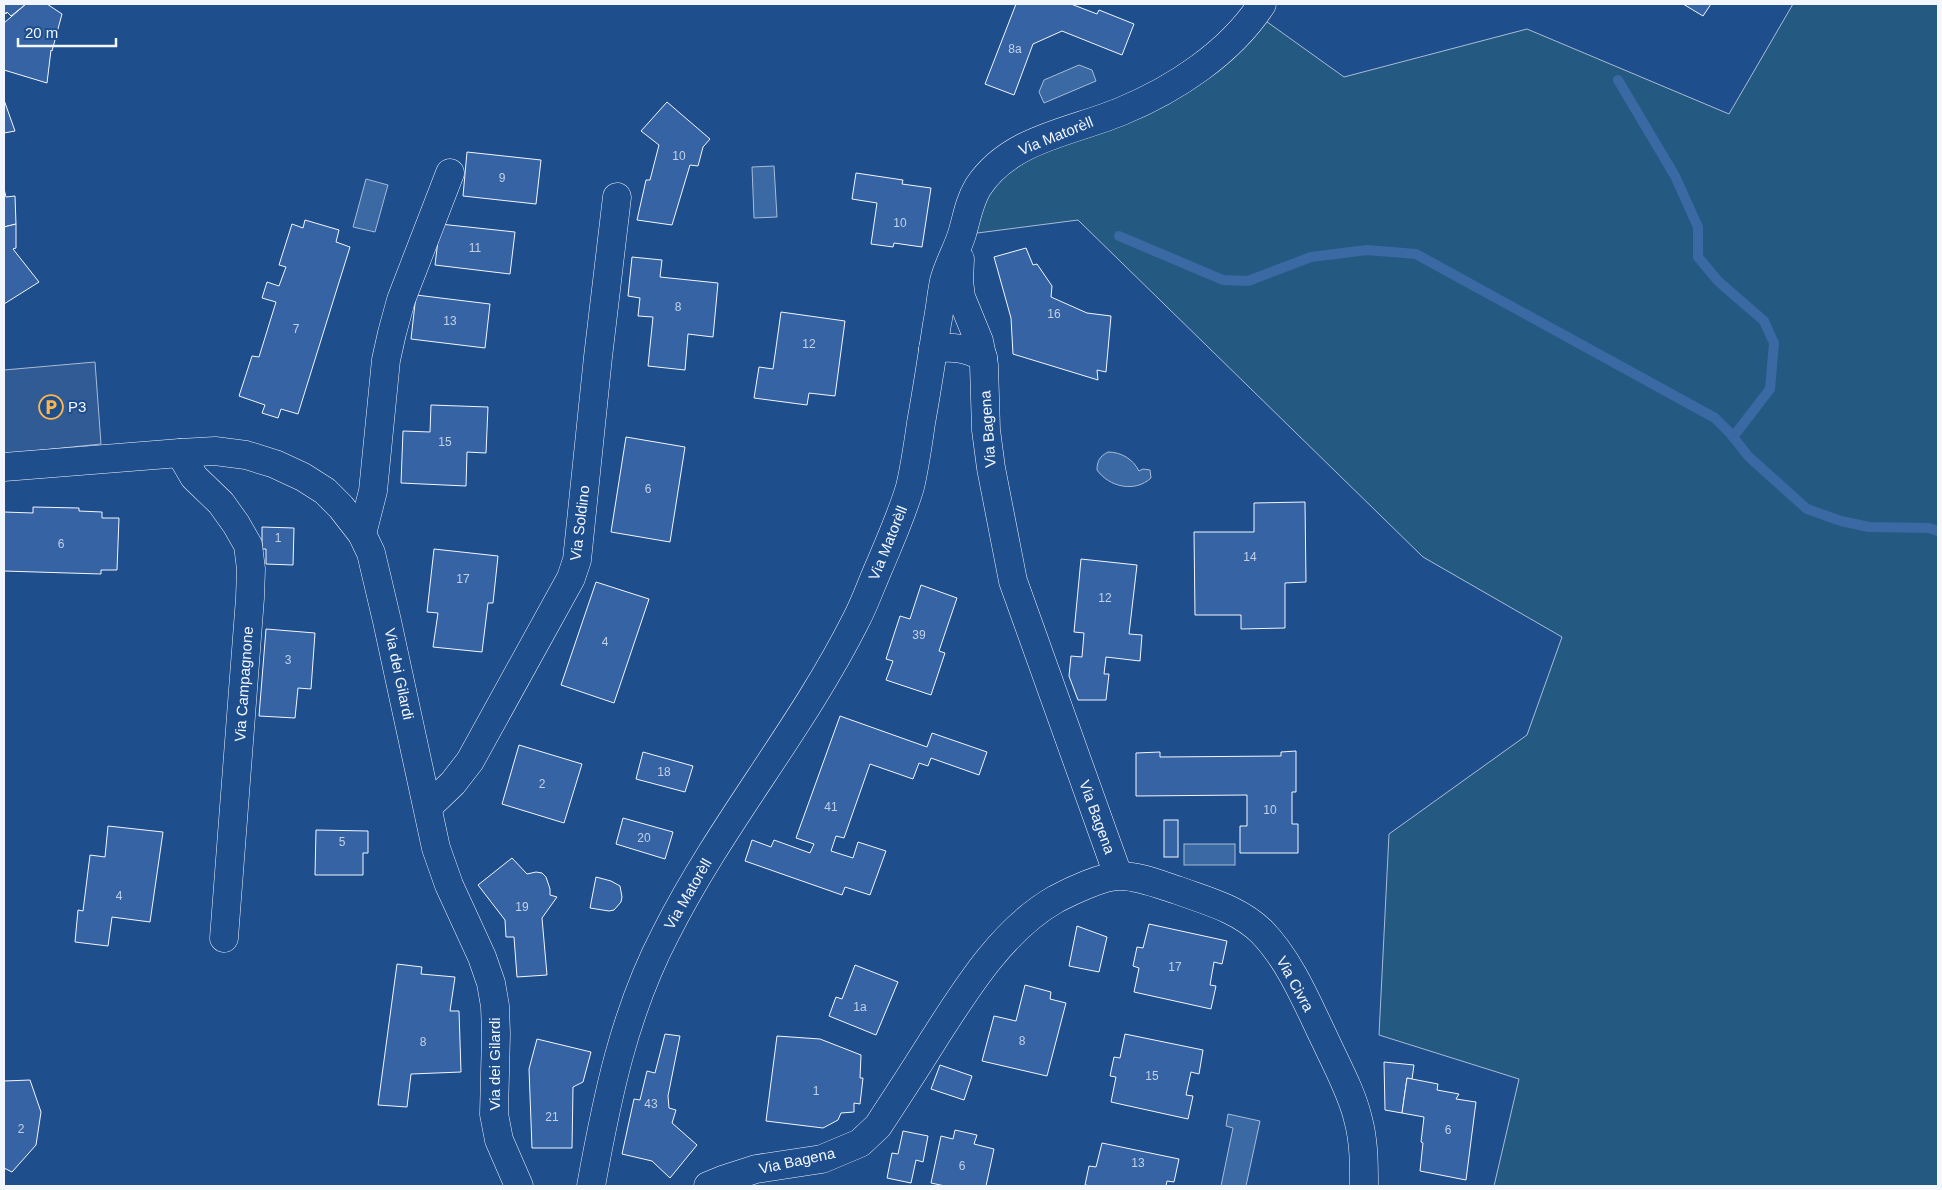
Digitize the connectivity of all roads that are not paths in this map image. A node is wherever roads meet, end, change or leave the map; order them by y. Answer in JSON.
{"nodes":[{"id":1,"x":1262,"y":4,"type":"edge"},
{"id":2,"x":450,"y":172,"type":"dead end"},
{"id":3,"x":618,"y":197,"type":"dead end"},
{"id":4,"x":962,"y":235,"type":"junction"},
{"id":5,"x":933,"y":349,"type":"junction"},
{"id":6,"x":983,"y":357,"type":"junction"},
{"id":7,"x":180,"y":453,"type":"junction"},
{"id":8,"x":4,"y":467,"type":"edge"},
{"id":9,"x":362,"y":534,"type":"junction"},
{"id":10,"x":428,"y":807,"type":"junction"},
{"id":11,"x":1118,"y":875,"type":"junction"},
{"id":12,"x":224,"y":938,"type":"dead end"},
{"id":13,"x":519,"y":1186,"type":"edge"},
{"id":14,"x":591,"y":1186,"type":"edge"},
{"id":15,"x":708,"y":1186,"type":"edge"},
{"id":16,"x":1364,"y":1186,"type":"edge"}],
"edges":[{"from":1,"to":4,"type":"street","name":"Via Matorèll"},
{"from":2,"to":9,"type":"street"},
{"from":3,"to":10,"type":"street","name":"Via Soldino"},
{"from":4,"to":5,"type":"street","name":"Via Matorèll"},
{"from":4,"to":6,"type":"street","name":"Via Bagena"},
{"from":5,"to":6,"type":"street"},
{"from":5,"to":14,"type":"street","name":"Via Matorèll"},
{"from":6,"to":11,"type":"street","name":"Via Bagena"},
{"from":7,"to":8,"type":"street","name":"Via dei Gilardi"},
{"from":7,"to":9,"type":"street","name":"Via dei Gilardi"},
{"from":7,"to":12,"type":"street","name":"Via Campagnone"},
{"from":9,"to":10,"type":"street","name":"Via dei Gilardi"},
{"from":10,"to":13,"type":"street","name":"Via dei Gilardi"},
{"from":11,"to":15,"type":"street","name":"Via Bagena"},
{"from":11,"to":16,"type":"street","name":"Via Civra"}]}
